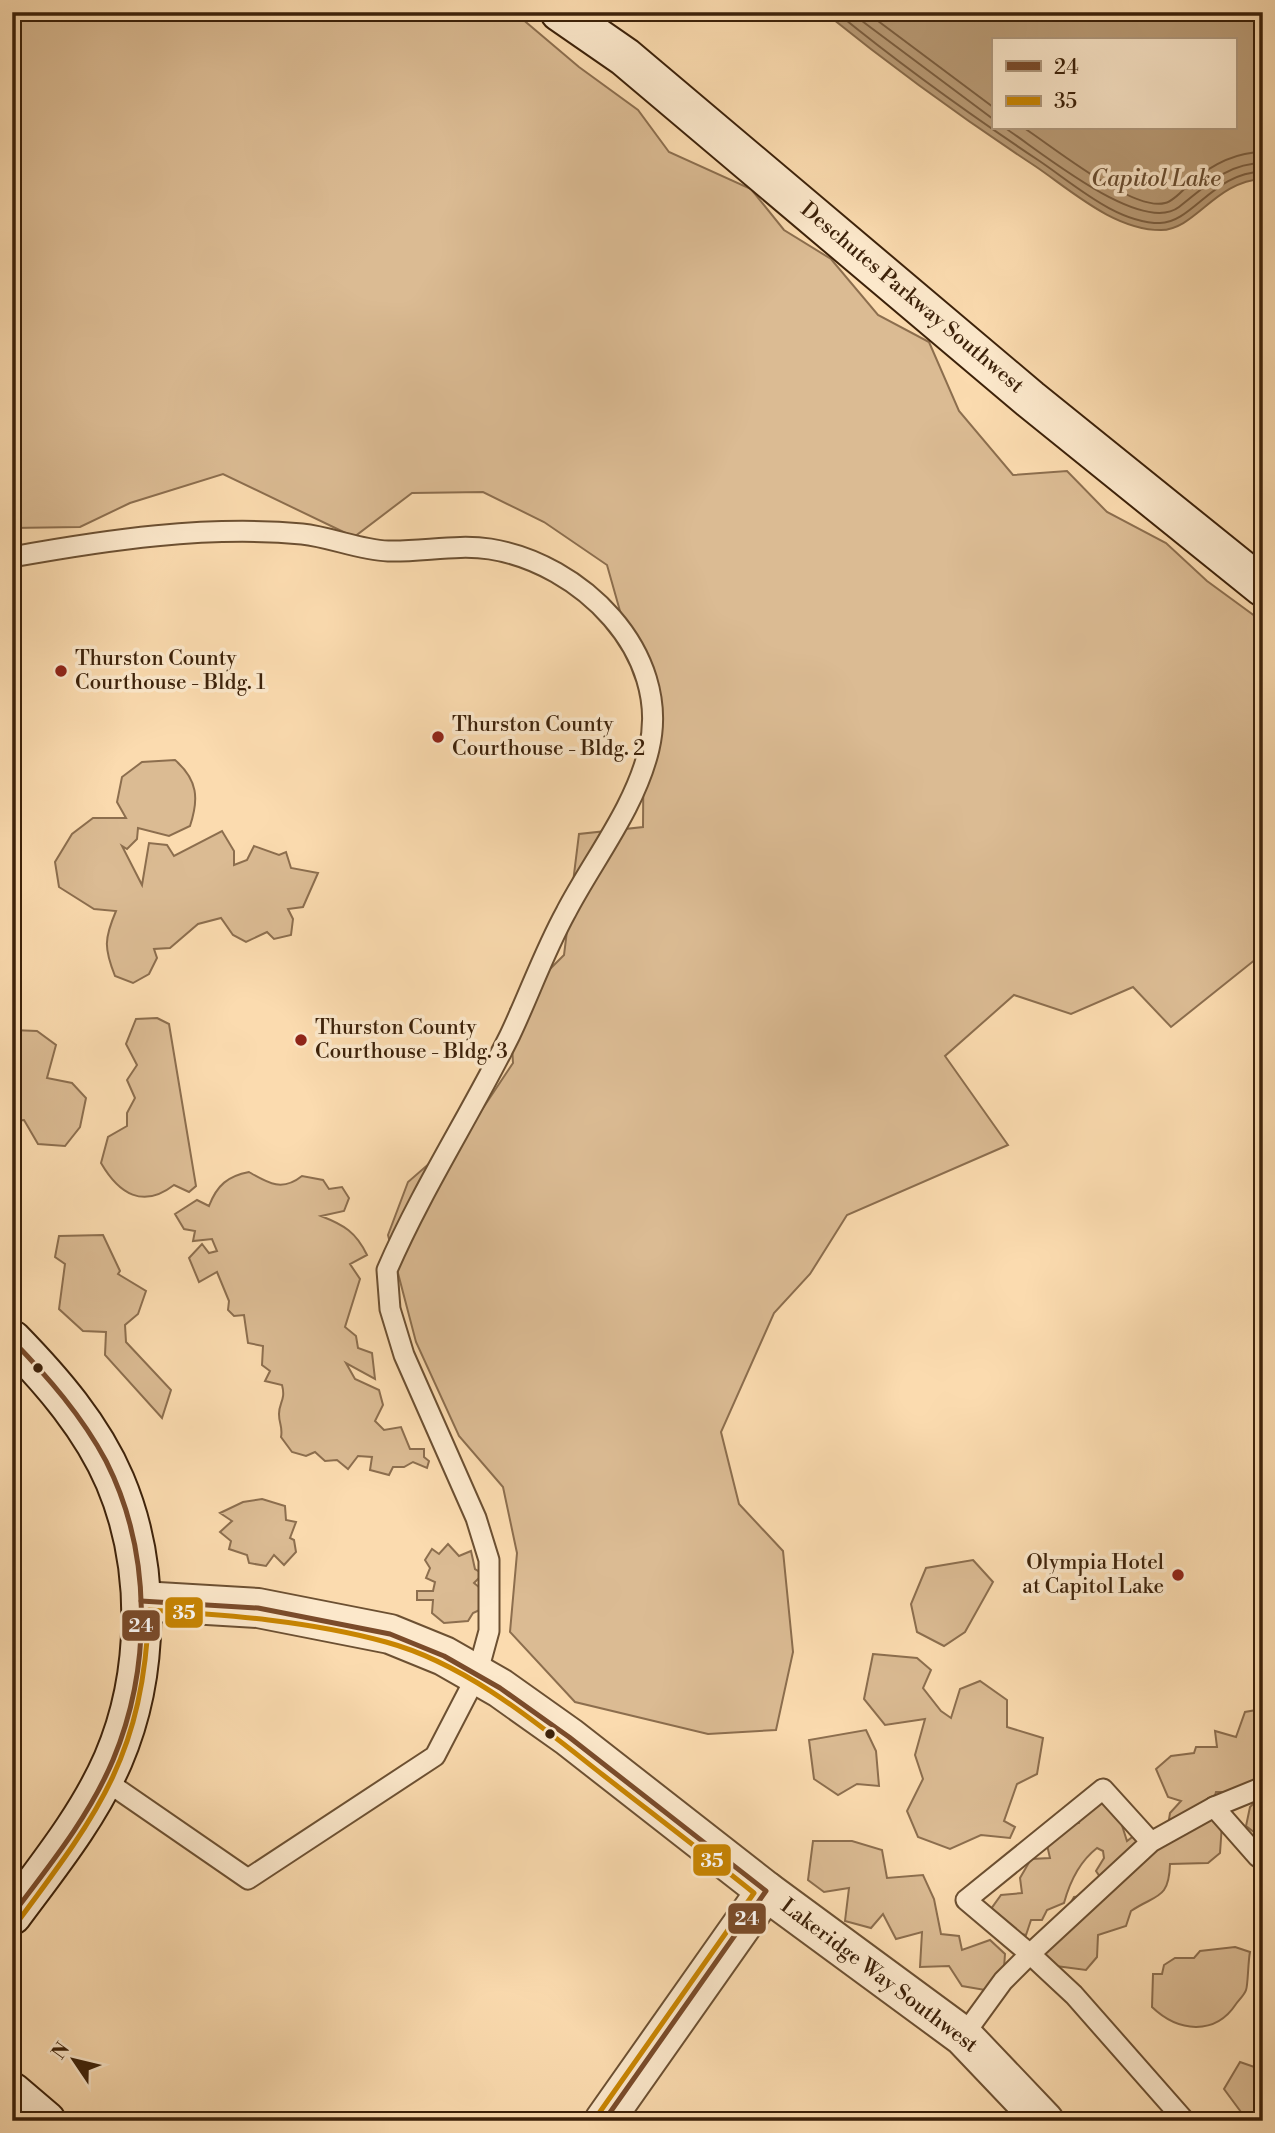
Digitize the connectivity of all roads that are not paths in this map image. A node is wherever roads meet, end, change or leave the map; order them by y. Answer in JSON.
{"nodes":[{"id":1,"x":560,"y":12,"type":"edge"},
{"id":2,"x":12,"y":557,"type":"edge"},
{"id":3,"x":1263,"y":587,"type":"edge"},
{"id":4,"x":12,"y":1340,"type":"edge"},
{"id":5,"x":141,"y":1601,"type":"junction"},
{"id":6,"x":477,"y":1675,"type":"junction"},
{"id":7,"x":103,"y":1779,"type":"junction"},
{"id":8,"x":1263,"y":1787,"type":"edge"},
{"id":9,"x":1213,"y":1807,"type":"junction"},
{"id":10,"x":1151,"y":1842,"type":"junction"},
{"id":11,"x":1258,"y":1857,"type":"dead end"},
{"id":12,"x":766,"y":1891,"type":"junction"},
{"id":13,"x":12,"y":1915,"type":"edge"},
{"id":14,"x":1030,"y":1954,"type":"junction"},
{"id":15,"x":963,"y":2036,"type":"junction"},
{"id":16,"x":12,"y":2092,"type":"edge"},
{"id":17,"x":46,"y":2121,"type":"edge"},
{"id":18,"x":604,"y":2121,"type":"edge"},
{"id":19,"x":1044,"y":2121,"type":"edge"},
{"id":20,"x":1185,"y":2121,"type":"edge"}],
"edges":[{"from":1,"to":3,"type":"street","name":"Deschutes Parkway Southwest"},
{"from":2,"to":6,"type":"lane"},
{"from":4,"to":5,"type":"street"},
{"from":5,"to":6,"type":"street","name":"Lakeridge Way Southwest"},
{"from":5,"to":7,"type":"street"},
{"from":6,"to":7,"type":"lane"},
{"from":6,"to":12,"type":"street","name":"Lakeridge Way Southwest"},
{"from":7,"to":13,"type":"street"},
{"from":8,"to":9,"type":"lane"},
{"from":9,"to":10,"type":"lane"},
{"from":9,"to":11,"type":"lane"},
{"from":10,"to":14,"type":"lane"},
{"from":10,"to":14,"type":"lane"},
{"from":12,"to":15,"type":"street","name":"Lakeridge Way Southwest"},
{"from":12,"to":18,"type":"street"},
{"from":14,"to":15,"type":"lane"},
{"from":14,"to":20,"type":"lane"},
{"from":15,"to":19,"type":"street","name":"Lakeridge Way Southwest"},
{"from":16,"to":17,"type":"street"}]}
